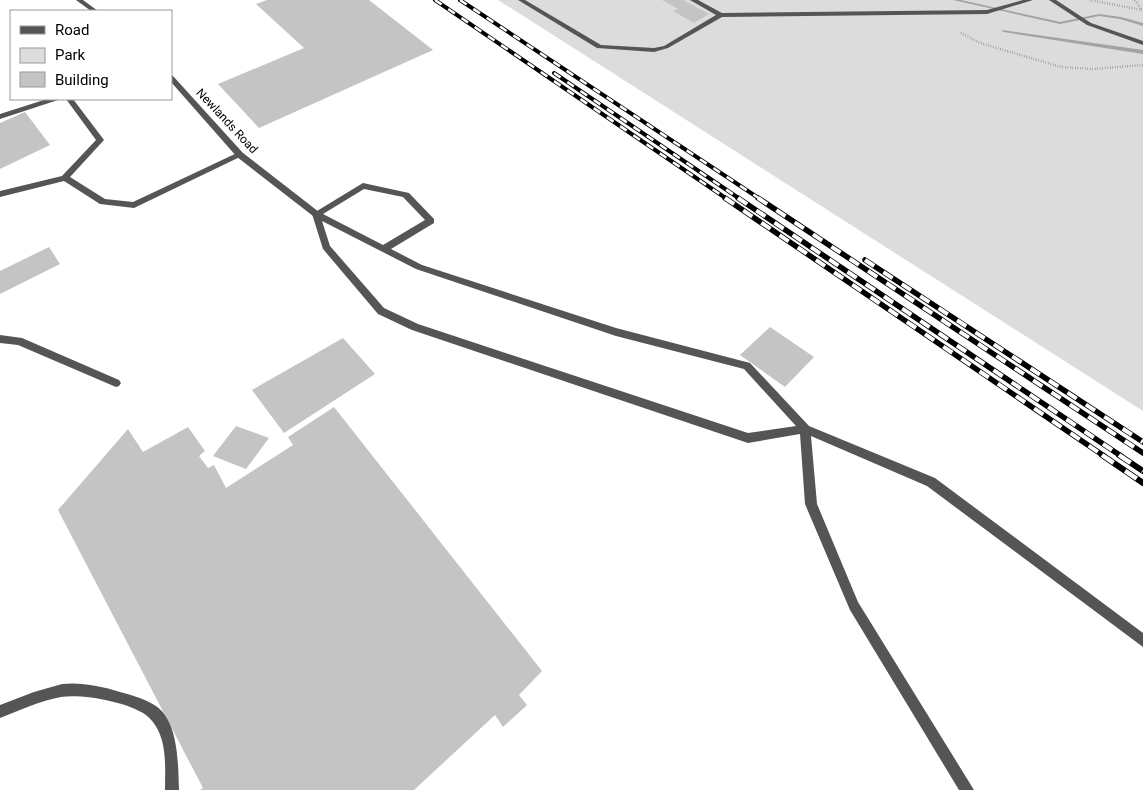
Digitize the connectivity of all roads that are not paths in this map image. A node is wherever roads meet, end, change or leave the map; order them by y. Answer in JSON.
{"nodes":[{"id":1,"x":79,"y":0,"type":"edge"},
{"id":2,"x":522,"y":0,"type":"edge"},
{"id":3,"x":693,"y":0,"type":"edge"},
{"id":4,"x":1030,"y":0,"type":"edge"},
{"id":5,"x":1052,"y":0,"type":"edge"},
{"id":6,"x":94,"y":10,"type":"edge"},
{"id":7,"x":721,"y":15,"type":"junction"},
{"id":8,"x":1143,"y":43,"type":"edge"},
{"id":9,"x":172,"y":78,"type":"edge"},
{"id":10,"x":52,"y":100,"type":"edge"},
{"id":11,"x":70,"y":100,"type":"edge"},
{"id":12,"x":0,"y":117,"type":"edge"},
{"id":13,"x":240,"y":155,"type":"junction"},
{"id":14,"x":65,"y":178,"type":"junction"},
{"id":15,"x":0,"y":194,"type":"edge"},
{"id":16,"x":316,"y":214,"type":"junction"},
{"id":17,"x":384,"y":249,"type":"junction"},
{"id":18,"x":0,"y":339,"type":"edge"},
{"id":19,"x":116,"y":383,"type":"dead end"},
{"id":20,"x":805,"y":429,"type":"junction"},
{"id":21,"x":1143,"y":641,"type":"edge"},
{"id":22,"x":0,"y":712,"type":"edge"},
{"id":23,"x":172,"y":790,"type":"edge"},
{"id":24,"x":967,"y":790,"type":"edge"}],
"edges":[{"from":1,"to":6,"type":"street"},
{"from":2,"to":7,"type":"street"},
{"from":3,"to":7,"type":"street"},
{"from":4,"to":7,"type":"street"},
{"from":5,"to":8,"type":"street"},
{"from":9,"to":13,"type":"street","name":"Newlands Road"},
{"from":10,"to":12,"type":"street"},
{"from":11,"to":14,"type":"street"},
{"from":13,"to":14,"type":"street"},
{"from":13,"to":16,"type":"street","name":"Newlands Road"},
{"from":14,"to":15,"type":"street"},
{"from":16,"to":17,"type":"street","name":"Newlands Road"},
{"from":16,"to":17,"type":"street"},
{"from":16,"to":20,"type":"street"},
{"from":17,"to":20,"type":"street","name":"Newlands Road"},
{"from":18,"to":19,"type":"street"},
{"from":20,"to":21,"type":"street"},
{"from":20,"to":24,"type":"street"},
{"from":22,"to":23,"type":"street"}]}
